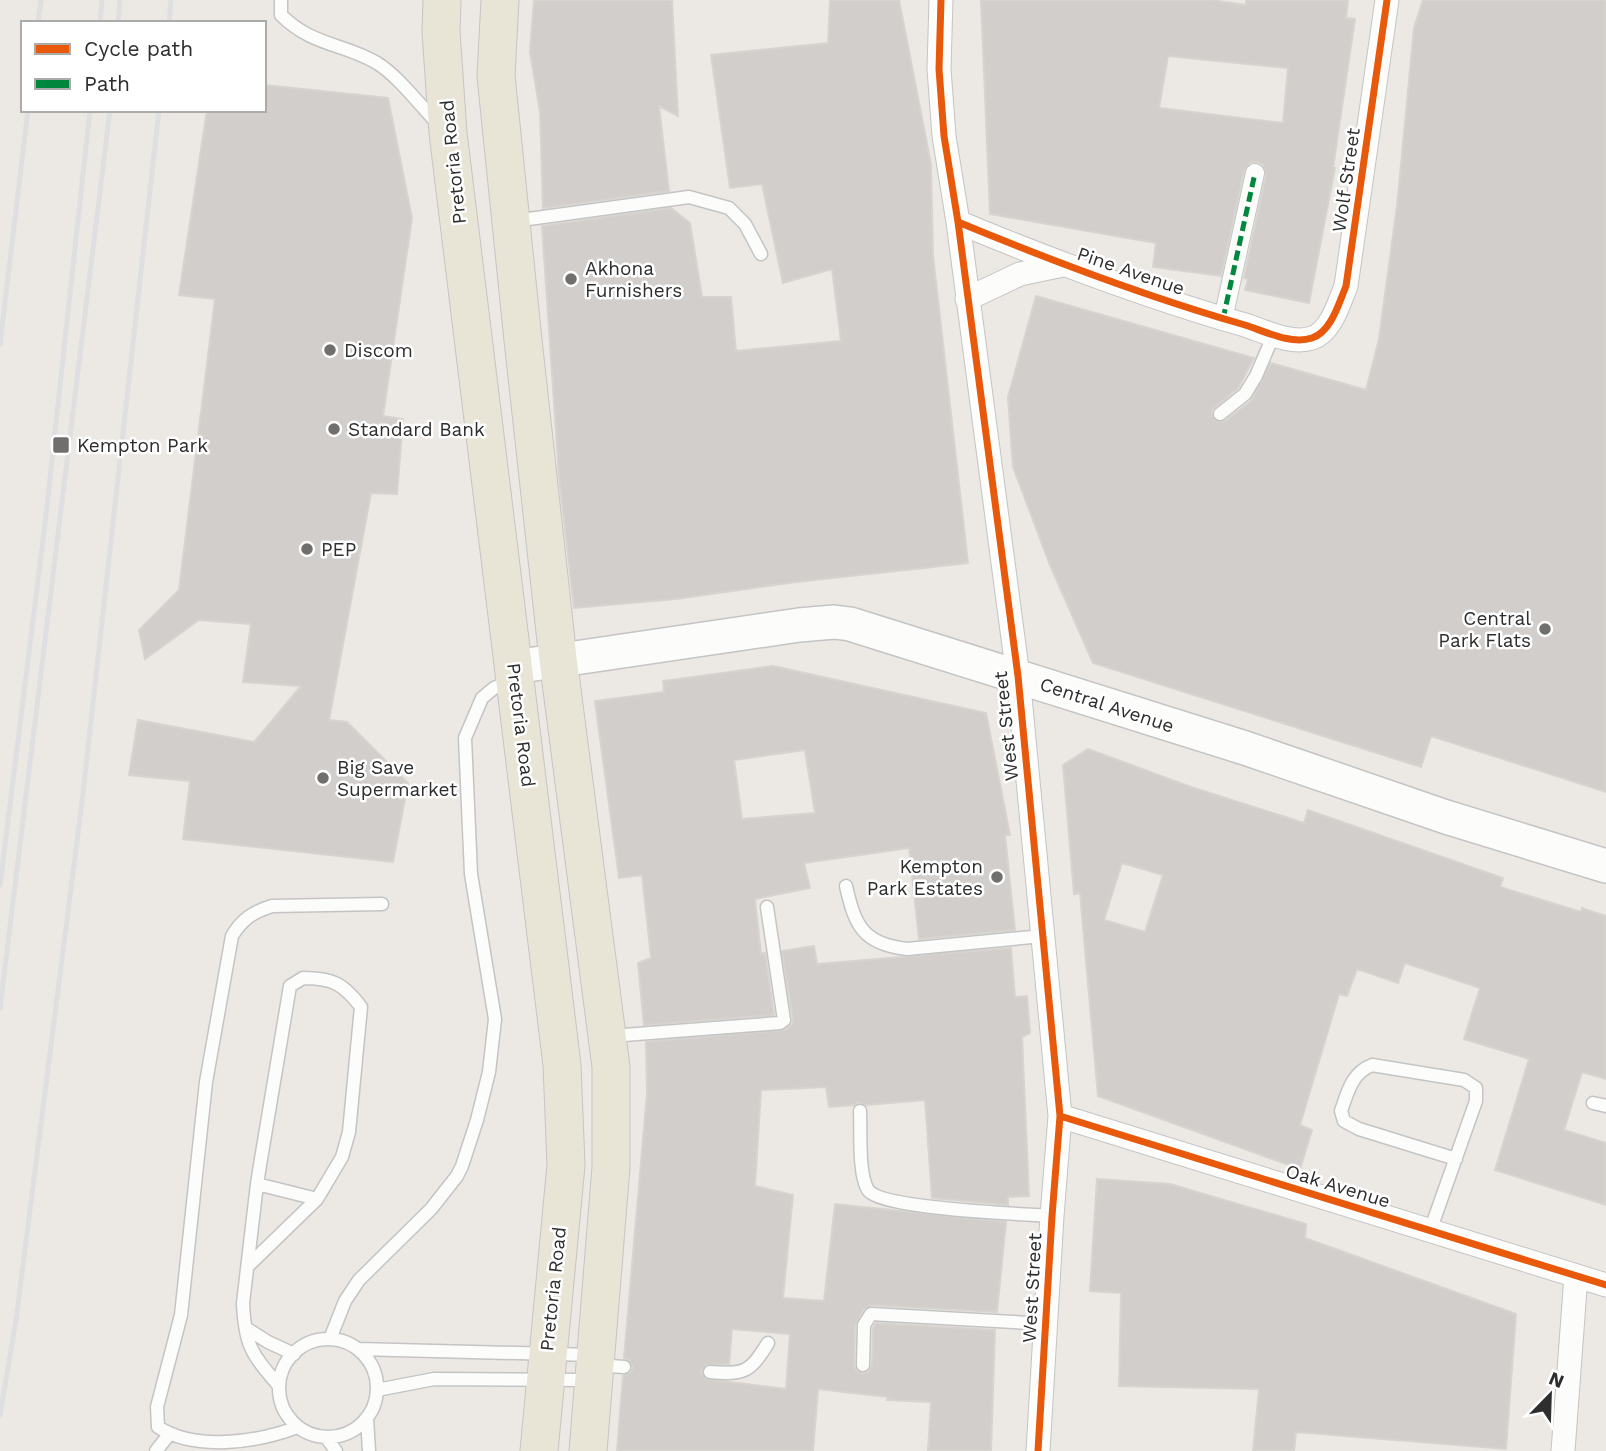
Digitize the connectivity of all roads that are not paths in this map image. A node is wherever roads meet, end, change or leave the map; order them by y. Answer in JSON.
{"nodes":[{"id":1,"x":281,"y":0,"type":"edge"},
{"id":2,"x":442,"y":0,"type":"edge"},
{"id":3,"x":499,"y":0,"type":"edge"},
{"id":4,"x":941,"y":0,"type":"edge"},
{"id":5,"x":1387,"y":0,"type":"edge"},
{"id":6,"x":448,"y":133,"type":"junction"},
{"id":7,"x":1255,"y":173,"type":"dead end"},
{"id":8,"x":511,"y":222,"type":"junction"},
{"id":9,"x":958,"y":222,"type":"junction"},
{"id":10,"x":761,"y":254,"type":"dead end"},
{"id":11,"x":1063,"y":265,"type":"junction"},
{"id":12,"x":967,"y":299,"type":"junction"},
{"id":13,"x":1223,"y":319,"type":"junction"},
{"id":14,"x":1274,"y":334,"type":"junction"},
{"id":15,"x":1298,"y":341,"type":"joint"},
{"id":16,"x":1220,"y":414,"type":"dead end"},
{"id":17,"x":558,"y":659,"type":"junction"},
{"id":18,"x":515,"y":673,"type":"junction"},
{"id":19,"x":1018,"y":676,"type":"junction"},
{"id":20,"x":1606,"y":866,"type":"edge"},
{"id":21,"x":846,"y":886,"type":"dead end"},
{"id":22,"x":382,"y":904,"type":"dead end"},
{"id":23,"x":767,"y":907,"type":"dead end"},
{"id":24,"x":1043,"y":936,"type":"junction"},
{"id":25,"x":607,"y":1036,"type":"junction"},
{"id":26,"x":860,"y":1111,"type":"dead end"},
{"id":27,"x":1060,"y":1116,"type":"junction"},
{"id":28,"x":1456,"y":1158,"type":"junction"},
{"id":29,"x":257,"y":1184,"type":"junction"},
{"id":30,"x":317,"y":1199,"type":"junction"},
{"id":31,"x":1052,"y":1216,"type":"junction"},
{"id":32,"x":1430,"y":1231,"type":"junction"},
{"id":33,"x":247,"y":1266,"type":"junction"},
{"id":34,"x":1576,"y":1276,"type":"junction"},
{"id":35,"x":1606,"y":1285,"type":"edge"},
{"id":36,"x":1047,"y":1324,"type":"junction"},
{"id":37,"x":246,"y":1328,"type":"junction"},
{"id":38,"x":330,"y":1339,"type":"junction"},
{"id":39,"x":768,"y":1343,"type":"dead end"},
{"id":40,"x":358,"y":1349,"type":"junction"},
{"id":41,"x":294,"y":1354,"type":"junction"},
{"id":42,"x":863,"y":1365,"type":"dead end"},
{"id":43,"x":601,"y":1367,"type":"junction"},
{"id":44,"x":546,"y":1368,"type":"junction"},
{"id":45,"x":710,"y":1373,"type":"dead end"},
{"id":46,"x":279,"y":1386,"type":"junction"},
{"id":47,"x":377,"y":1390,"type":"junction"},
{"id":48,"x":367,"y":1418,"type":"junction"},
{"id":49,"x":298,"y":1427,"type":"junction"},
{"id":50,"x":167,"y":1437,"type":"junction"},
{"id":51,"x":326,"y":1437,"type":"junction"},
{"id":52,"x":156,"y":1451,"type":"edge"},
{"id":53,"x":336,"y":1451,"type":"edge"},
{"id":54,"x":369,"y":1451,"type":"edge"},
{"id":55,"x":539,"y":1451,"type":"edge"},
{"id":56,"x":588,"y":1451,"type":"edge"},
{"id":57,"x":1038,"y":1451,"type":"edge"},
{"id":58,"x":1563,"y":1451,"type":"edge"}],
"edges":[{"from":1,"to":6,"type":"lane"},
{"from":2,"to":6,"type":"main road","name":"Pretoria Road"},
{"from":3,"to":8,"type":"main road"},
{"from":4,"to":9,"type":"street","name":"West Street"},
{"from":5,"to":15,"type":"street","name":"Wolf Street"},
{"from":6,"to":18,"type":"main road","name":"Pretoria Road"},
{"from":7,"to":13,"type":"street"},
{"from":8,"to":10,"type":"lane"},
{"from":8,"to":17,"type":"main road"},
{"from":9,"to":11,"type":"street","name":"Pine Avenue"},
{"from":9,"to":12,"type":"street","name":"West Street"},
{"from":11,"to":12,"type":"street","name":"Pine Avenue"},
{"from":11,"to":13,"type":"street","name":"Pine Avenue"},
{"from":12,"to":19,"type":"street","name":"West Street"},
{"from":13,"to":14,"type":"street","name":"Pine Avenue"},
{"from":14,"to":15,"type":"street","name":"Pine Avenue"},
{"from":14,"to":16,"type":"lane"},
{"from":17,"to":18,"type":"main road","name":"Central Avenue"},
{"from":17,"to":19,"type":"main road","name":"Central Avenue"},
{"from":17,"to":25,"type":"main road"},
{"from":18,"to":38,"type":"lane"},
{"from":18,"to":44,"type":"main road","name":"Pretoria Road"},
{"from":19,"to":20,"type":"main road","name":"Central Avenue"},
{"from":19,"to":24,"type":"street","name":"West Street"},
{"from":21,"to":24,"type":"lane"},
{"from":22,"to":50,"type":"lane"},
{"from":23,"to":25,"type":"lane"},
{"from":24,"to":27,"type":"street","name":"West Street"},
{"from":25,"to":43,"type":"main road"},
{"from":26,"to":31,"type":"lane"},
{"from":27,"to":31,"type":"street","name":"West Street"},
{"from":27,"to":32,"type":"street","name":"Oak Avenue"},
{"from":28,"to":28,"type":"lane"},
{"from":28,"to":32,"type":"lane"},
{"from":29,"to":30,"type":"lane"},
{"from":29,"to":30,"type":"lane"},
{"from":29,"to":33,"type":"lane"},
{"from":30,"to":33,"type":"lane"},
{"from":31,"to":36,"type":"street","name":"West Street"},
{"from":32,"to":34,"type":"street","name":"Oak Avenue"},
{"from":33,"to":37,"type":"lane"},
{"from":34,"to":35,"type":"street","name":"Oak Avenue"},
{"from":34,"to":58,"type":"street"},
{"from":36,"to":42,"type":"lane"},
{"from":36,"to":57,"type":"street","name":"West Street"},
{"from":37,"to":41,"type":"lane"},
{"from":37,"to":46,"type":"lane"},
{"from":38,"to":40,"type":"lane"},
{"from":38,"to":41,"type":"lane"},
{"from":39,"to":45,"type":"lane"},
{"from":40,"to":44,"type":"lane"},
{"from":40,"to":47,"type":"lane"},
{"from":41,"to":46,"type":"lane"},
{"from":43,"to":44,"type":"lane"},
{"from":43,"to":44,"type":"lane"},
{"from":43,"to":56,"type":"main road"},
{"from":44,"to":47,"type":"lane"},
{"from":44,"to":55,"type":"main road","name":"Pretoria Road"},
{"from":46,"to":49,"type":"lane"},
{"from":47,"to":48,"type":"lane"},
{"from":48,"to":51,"type":"lane"},
{"from":48,"to":54,"type":"lane"},
{"from":49,"to":50,"type":"lane"},
{"from":49,"to":51,"type":"lane"},
{"from":50,"to":52,"type":"lane"},
{"from":51,"to":53,"type":"lane"}]}
